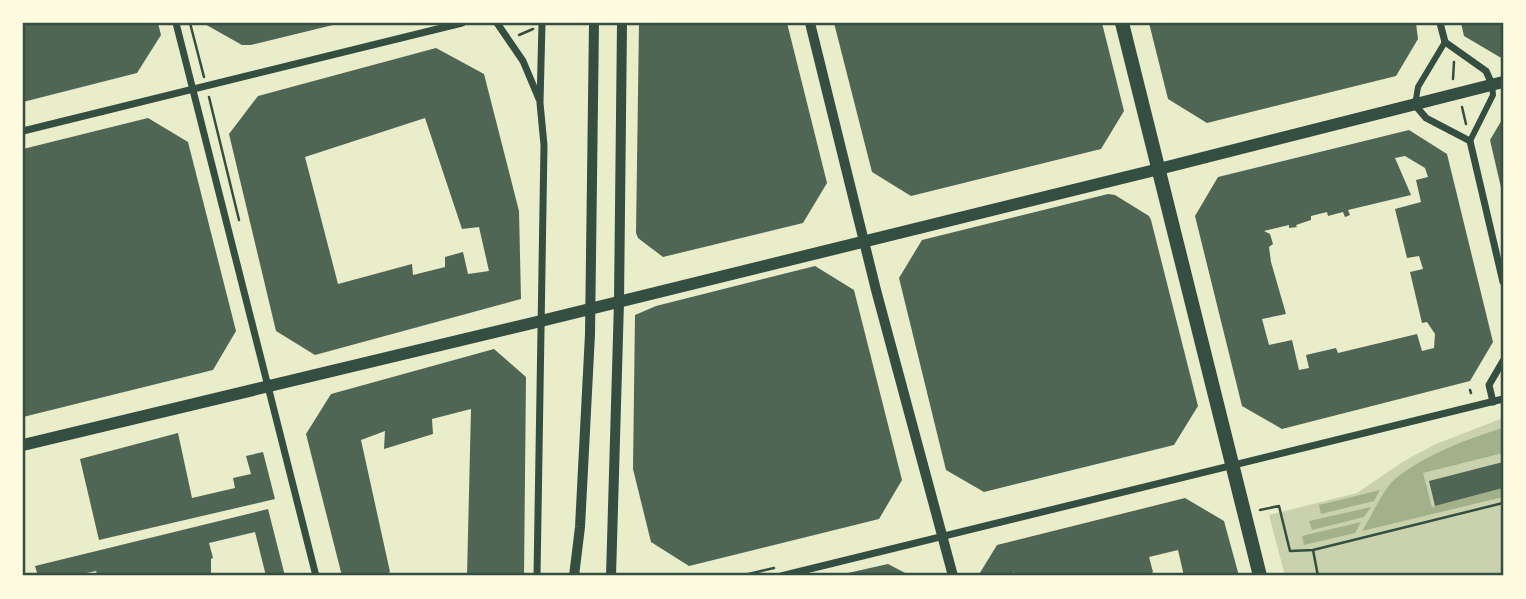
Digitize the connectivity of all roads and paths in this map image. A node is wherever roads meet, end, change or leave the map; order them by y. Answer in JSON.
{"nodes":[{"id":1,"x":176,"y":23,"type":"edge"},
{"id":2,"x":190,"y":23,"type":"edge"},
{"id":3,"x":461,"y":23,"type":"edge"},
{"id":4,"x":497,"y":23,"type":"edge"},
{"id":5,"x":594,"y":23,"type":"edge"},
{"id":6,"x":622,"y":23,"type":"edge"},
{"id":7,"x":810,"y":23,"type":"edge"},
{"id":8,"x":1122,"y":23,"type":"edge"},
{"id":9,"x":1440,"y":23,"type":"edge"},
{"id":10,"x":539,"y":25,"type":"edge"},
{"id":11,"x":192,"y":33,"type":"dead end"},
{"id":12,"x":518,"y":35,"type":"dead end"},
{"id":13,"x":1445,"y":42,"type":"junction"},
{"id":14,"x":1453,"y":47,"type":"junction"},
{"id":15,"x":1454,"y":82,"type":"dead end"},
{"id":16,"x":1498,"y":83,"type":"edge"},
{"id":17,"x":193,"y":88,"type":"junction"},
{"id":18,"x":540,"y":103,"type":"junction"},
{"id":19,"x":1415,"y":105,"type":"junction"},
{"id":20,"x":23,"y":131,"type":"edge"},
{"id":21,"x":1470,"y":141,"type":"junction"},
{"id":22,"x":1159,"y":169,"type":"junction"},
{"id":23,"x":864,"y":242,"type":"junction"},
{"id":24,"x":1503,"y":282,"type":"edge"},
{"id":25,"x":619,"y":302,"type":"junction"},
{"id":26,"x":590,"y":309,"type":"junction"},
{"id":27,"x":541,"y":321,"type":"junction"},
{"id":28,"x":1503,"y":360,"type":"edge"},
{"id":29,"x":268,"y":386,"type":"junction"},
{"id":30,"x":1503,"y":399,"type":"edge"},
{"id":31,"x":1493,"y":402,"type":"junction"},
{"id":32,"x":23,"y":445,"type":"edge"},
{"id":33,"x":1231,"y":467,"type":"junction"},
{"id":34,"x":1503,"y":503,"type":"edge"},
{"id":35,"x":1260,"y":510,"type":"dead end"},
{"id":36,"x":944,"y":538,"type":"junction"},
{"id":37,"x":1313,"y":550,"type":"junction"},
{"id":38,"x":316,"y":576,"type":"edge"},
{"id":39,"x":537,"y":576,"type":"edge"},
{"id":40,"x":574,"y":576,"type":"edge"},
{"id":41,"x":611,"y":576,"type":"edge"},
{"id":42,"x":781,"y":576,"type":"edge"},
{"id":43,"x":953,"y":576,"type":"edge"},
{"id":44,"x":1259,"y":576,"type":"edge"},
{"id":45,"x":1318,"y":576,"type":"edge"}],
"edges":[{"from":1,"to":17,"type":"street"},
{"from":2,"to":11,"type":"path"},
{"from":3,"to":17,"type":"street"},
{"from":4,"to":18,"type":"street"},
{"from":5,"to":26,"type":"street"},
{"from":6,"to":25,"type":"street"},
{"from":7,"to":23,"type":"street"},
{"from":8,"to":22,"type":"main road"},
{"from":9,"to":13,"type":"street"},
{"from":10,"to":12,"type":"path"},
{"from":10,"to":18,"type":"street"},
{"from":13,"to":14,"type":"street"},
{"from":13,"to":19,"type":"street"},
{"from":14,"to":15,"type":"path"},
{"from":14,"to":16,"type":"street"},
{"from":16,"to":19,"type":"main road"},
{"from":16,"to":21,"type":"street"},
{"from":17,"to":20,"type":"street"},
{"from":17,"to":29,"type":"street"},
{"from":18,"to":27,"type":"street"},
{"from":19,"to":21,"type":"street"},
{"from":19,"to":22,"type":"main road"},
{"from":21,"to":24,"type":"street"},
{"from":22,"to":23,"type":"main road"},
{"from":22,"to":33,"type":"main road"},
{"from":23,"to":25,"type":"main road"},
{"from":23,"to":36,"type":"street"},
{"from":25,"to":26,"type":"main road"},
{"from":25,"to":41,"type":"street"},
{"from":26,"to":27,"type":"main road"},
{"from":26,"to":40,"type":"street"},
{"from":27,"to":29,"type":"main road"},
{"from":27,"to":39,"type":"street"},
{"from":28,"to":31,"type":"street"},
{"from":29,"to":32,"type":"main road"},
{"from":29,"to":38,"type":"street"},
{"from":30,"to":31,"type":"street"},
{"from":31,"to":33,"type":"street"},
{"from":33,"to":36,"type":"street"},
{"from":33,"to":44,"type":"main road"},
{"from":34,"to":37,"type":"path"},
{"from":35,"to":37,"type":"path"},
{"from":36,"to":42,"type":"street"},
{"from":36,"to":43,"type":"street"},
{"from":37,"to":45,"type":"path"}]}
